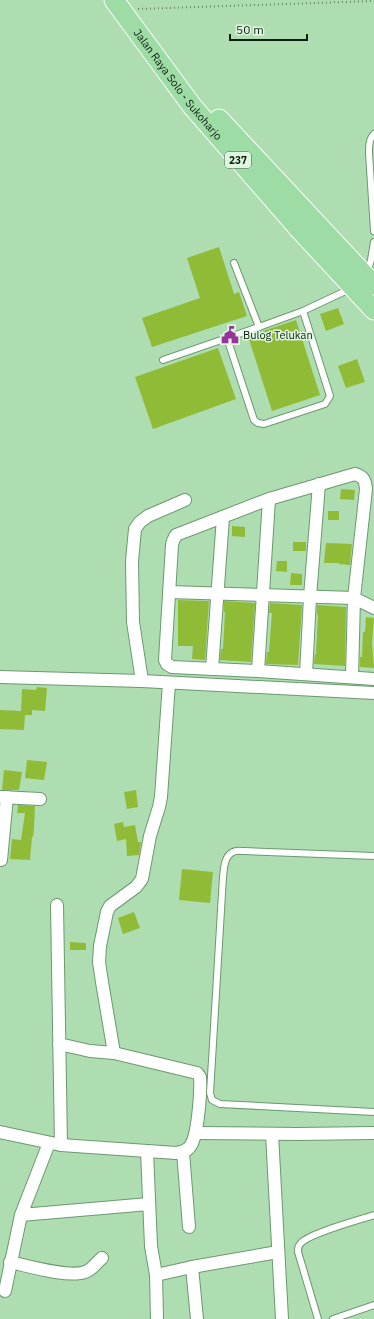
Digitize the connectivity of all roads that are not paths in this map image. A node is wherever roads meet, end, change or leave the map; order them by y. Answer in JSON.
{"nodes":[{"id":1,"x":114,"y":0,"type":"edge"},
{"id":2,"x":132,"y":4,"type":"edge"},
{"id":3,"x":374,"y":134,"type":"edge"},
{"id":4,"x":374,"y":231,"type":"edge"},
{"id":5,"x":374,"y":242,"type":"edge"},
{"id":6,"x":234,"y":263,"type":"dead end"},
{"id":7,"x":364,"y":283,"type":"edge"},
{"id":8,"x":303,"y":310,"type":"junction"},
{"id":9,"x":374,"y":310,"type":"edge"},
{"id":10,"x":259,"y":327,"type":"junction"},
{"id":11,"x":227,"y":338,"type":"junction"},
{"id":12,"x":163,"y":360,"type":"dead end"},
{"id":13,"x":319,"y":484,"type":"junction"},
{"id":14,"x":269,"y":499,"type":"junction"},
{"id":15,"x":185,"y":500,"type":"dead end"},
{"id":16,"x":223,"y":517,"type":"junction"},
{"id":17,"x":169,"y":592,"type":"junction"},
{"id":18,"x":217,"y":594,"type":"junction"},
{"id":19,"x":264,"y":596,"type":"junction"},
{"id":20,"x":310,"y":597,"type":"junction"},
{"id":21,"x":354,"y":598,"type":"junction"},
{"id":22,"x":374,"y":608,"type":"edge"},
{"id":23,"x":212,"y":669,"type":"junction"},
{"id":24,"x":258,"y":671,"type":"junction"},
{"id":25,"x":306,"y":674,"type":"junction"},
{"id":26,"x":0,"y":677,"type":"edge"},
{"id":27,"x":352,"y":678,"type":"junction"},
{"id":28,"x":374,"y":679,"type":"edge"},
{"id":29,"x":142,"y":681,"type":"junction"},
{"id":30,"x":169,"y":683,"type":"junction"},
{"id":31,"x":374,"y":693,"type":"edge"},
{"id":32,"x":4,"y":797,"type":"edge"},
{"id":33,"x":40,"y":799,"type":"dead end"},
{"id":34,"x":374,"y":856,"type":"edge"},
{"id":35,"x":1,"y":860,"type":"edge"},
{"id":36,"x":57,"y":905,"type":"dead end"},
{"id":37,"x":59,"y":1044,"type":"junction"},
{"id":38,"x":114,"y":1053,"type":"junction"},
{"id":39,"x":374,"y":1112,"type":"edge"},
{"id":40,"x":0,"y":1132,"type":"edge"},
{"id":41,"x":196,"y":1133,"type":"junction"},
{"id":42,"x":374,"y":1133,"type":"edge"},
{"id":43,"x":272,"y":1134,"type":"junction"},
{"id":44,"x":55,"y":1144,"type":"junction"},
{"id":45,"x":147,"y":1151,"type":"junction"},
{"id":46,"x":183,"y":1152,"type":"junction"},
{"id":47,"x":149,"y":1204,"type":"junction"},
{"id":48,"x":21,"y":1215,"type":"junction"},
{"id":49,"x":374,"y":1215,"type":"edge"},
{"id":50,"x":189,"y":1227,"type":"dead end"},
{"id":51,"x":278,"y":1252,"type":"junction"},
{"id":52,"x":102,"y":1258,"type":"dead end"},
{"id":53,"x":10,"y":1262,"type":"junction"},
{"id":54,"x":192,"y":1267,"type":"junction"},
{"id":55,"x":156,"y":1275,"type":"junction"},
{"id":56,"x":5,"y":1291,"type":"dead end"},
{"id":57,"x":374,"y":1305,"type":"edge"},
{"id":58,"x":157,"y":1319,"type":"edge"},
{"id":59,"x":197,"y":1319,"type":"edge"},
{"id":60,"x":282,"y":1319,"type":"edge"},
{"id":61,"x":318,"y":1319,"type":"edge"},
{"id":62,"x":333,"y":1319,"type":"edge"}],
"edges":[{"from":1,"to":7,"type":"main road","name":"Jalan Raya Solo - Sukoharjo","number":"237"},
{"from":2,"to":7,"type":"main road","name":"Jalan Raya Solo - Sukoharjo","number":"237"},
{"from":3,"to":4,"type":"lane"},
{"from":5,"to":7,"type":"lane"},
{"from":6,"to":10,"type":"lane"},
{"from":7,"to":8,"type":"lane"},
{"from":7,"to":9,"type":"main road","name":"Jalan Raya Solo - Sukoharjo","number":"237"},
{"from":8,"to":10,"type":"lane"},
{"from":8,"to":11,"type":"lane"},
{"from":10,"to":11,"type":"lane"},
{"from":11,"to":12,"type":"lane"},
{"from":13,"to":14,"type":"street"},
{"from":13,"to":20,"type":"street"},
{"from":13,"to":21,"type":"street"},
{"from":14,"to":16,"type":"street"},
{"from":14,"to":19,"type":"street"},
{"from":15,"to":29,"type":"street"},
{"from":16,"to":17,"type":"street"},
{"from":16,"to":18,"type":"street"},
{"from":17,"to":18,"type":"street"},
{"from":17,"to":23,"type":"street"},
{"from":18,"to":19,"type":"street"},
{"from":18,"to":23,"type":"street"},
{"from":19,"to":20,"type":"street"},
{"from":19,"to":24,"type":"street"},
{"from":20,"to":21,"type":"street"},
{"from":20,"to":25,"type":"street"},
{"from":21,"to":22,"type":"street"},
{"from":21,"to":27,"type":"street"},
{"from":23,"to":24,"type":"street"},
{"from":24,"to":25,"type":"street"},
{"from":25,"to":27,"type":"street"},
{"from":26,"to":29,"type":"street"},
{"from":27,"to":28,"type":"street"},
{"from":29,"to":30,"type":"street"},
{"from":30,"to":31,"type":"street"},
{"from":30,"to":38,"type":"street"},
{"from":32,"to":33,"type":"street"},
{"from":32,"to":35,"type":"street"},
{"from":34,"to":39,"type":"lane"},
{"from":36,"to":37,"type":"street"},
{"from":37,"to":38,"type":"street"},
{"from":37,"to":44,"type":"street"},
{"from":38,"to":41,"type":"street"},
{"from":40,"to":44,"type":"street"},
{"from":41,"to":43,"type":"street"},
{"from":41,"to":46,"type":"street"},
{"from":42,"to":43,"type":"street"},
{"from":43,"to":51,"type":"street"},
{"from":44,"to":45,"type":"street"},
{"from":44,"to":48,"type":"street"},
{"from":45,"to":46,"type":"street"},
{"from":45,"to":47,"type":"street"},
{"from":46,"to":50,"type":"street"},
{"from":47,"to":48,"type":"street"},
{"from":47,"to":55,"type":"street"},
{"from":48,"to":53,"type":"street"},
{"from":49,"to":61,"type":"lane"},
{"from":51,"to":54,"type":"street"},
{"from":51,"to":60,"type":"street"},
{"from":52,"to":53,"type":"street"},
{"from":53,"to":56,"type":"street"},
{"from":54,"to":55,"type":"street"},
{"from":54,"to":59,"type":"street"},
{"from":55,"to":58,"type":"street"},
{"from":57,"to":62,"type":"lane"}]}
